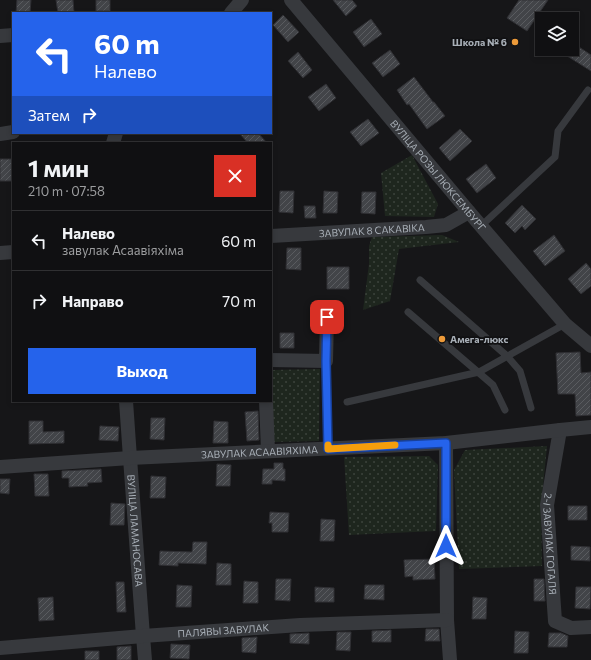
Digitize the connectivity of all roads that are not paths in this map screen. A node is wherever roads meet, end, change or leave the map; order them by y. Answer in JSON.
{"nodes":[{"id":1,"x":242,"y":0,"type":"edge"},
{"id":2,"x":291,"y":0,"type":"edge"},
{"id":3,"x":232,"y":12,"type":"edge"},
{"id":4,"x":12,"y":35,"type":"edge"},
{"id":5,"x":0,"y":36,"type":"edge"},
{"id":6,"x":588,"y":90,"type":"dead end"},
{"id":7,"x":12,"y":132,"type":"edge"},
{"id":8,"x":0,"y":134,"type":"edge"},
{"id":9,"x":469,"y":212,"type":"junction"},
{"id":10,"x":481,"y":226,"type":"junction"},
{"id":11,"x":272,"y":236,"type":"edge"},
{"id":12,"x":12,"y":252,"type":"edge"},
{"id":13,"x":0,"y":254,"type":"edge"},
{"id":14,"x":420,"y":280,"type":"dead end"},
{"id":15,"x":408,"y":312,"type":"dead end"},
{"id":16,"x":327,"y":317,"type":"dead end"},
{"id":17,"x":565,"y":324,"type":"junction"},
{"id":18,"x":591,"y":346,"type":"edge"},
{"id":19,"x":507,"y":356,"type":"junction"},
{"id":20,"x":272,"y":360,"type":"edge"},
{"id":21,"x":326,"y":361,"type":"junction"},
{"id":22,"x":479,"y":372,"type":"junction"},
{"id":23,"x":126,"y":402,"type":"edge"},
{"id":24,"x":266,"y":402,"type":"edge"},
{"id":25,"x":347,"y":402,"type":"dead end"},
{"id":26,"x":531,"y":408,"type":"dead end"},
{"id":27,"x":504,"y":410,"type":"dead end"},
{"id":28,"x":591,"y":427,"type":"edge"},
{"id":29,"x":560,"y":430,"type":"junction"},
{"id":30,"x":446,"y":443,"type":"junction"},
{"id":31,"x":328,"y":449,"type":"junction"},
{"id":32,"x":268,"y":451,"type":"junction"},
{"id":33,"x":130,"y":458,"type":"junction"},
{"id":34,"x":0,"y":467,"type":"edge"},
{"id":35,"x":447,"y":620,"type":"junction"},
{"id":36,"x":591,"y":627,"type":"edge"},
{"id":37,"x":143,"y":636,"type":"junction"},
{"id":38,"x":0,"y":648,"type":"edge"},
{"id":39,"x":145,"y":660,"type":"edge"},
{"id":40,"x":450,"y":660,"type":"edge"}],
"edges":[{"from":1,"to":3,"type":"street"},
{"from":2,"to":9,"type":"street","name":"ВУЛІЦА РОЗЫ ЛЮКСЕМБУРГ"},
{"from":4,"to":5,"type":"street"},
{"from":6,"to":10,"type":"lane"},
{"from":7,"to":8,"type":"street"},
{"from":9,"to":10,"type":"street","name":"ВУЛІЦА РОЗЫ ЛЮКСЕМБУРГ"},
{"from":9,"to":11,"type":"street","name":"ЗАВУЛАК 8 САКАВІКА"},
{"from":10,"to":17,"type":"street","name":"ВУЛІЦА РОЗЫ ЛЮКСЕМБУРГ"},
{"from":12,"to":13,"type":"street"},
{"from":14,"to":19,"type":"lane"},
{"from":15,"to":22,"type":"lane"},
{"from":16,"to":21,"type":"street"},
{"from":17,"to":18,"type":"street","name":"ВУЛІЦА РОЗЫ ЛЮКСЕМБУРГ"},
{"from":17,"to":19,"type":"lane"},
{"from":19,"to":22,"type":"lane"},
{"from":19,"to":26,"type":"lane"},
{"from":20,"to":21,"type":"street"},
{"from":21,"to":31,"type":"lane"},
{"from":22,"to":25,"type":"lane"},
{"from":22,"to":27,"type":"lane"},
{"from":23,"to":33,"type":"street","name":"ВУЛІЦА ЛАМАНОСАВА"},
{"from":24,"to":32,"type":"street"},
{"from":28,"to":29,"type":"street","name":"ЗАВУЛАК АСААВІЯХІМА"},
{"from":29,"to":30,"type":"street","name":"ЗАВУЛАК АСААВІЯХІМА"},
{"from":29,"to":36,"type":"street","name":"2-І ЗАВУЛАК ГОГАЛЯ"},
{"from":30,"to":31,"type":"street","name":"ЗАВУЛАК АСААВІЯХІМА"},
{"from":30,"to":35,"type":"street"},
{"from":31,"to":32,"type":"street","name":"ЗАВУЛАК АСААВІЯХІМА"},
{"from":32,"to":33,"type":"street","name":"ЗАВУЛАК АСААВІЯХІМА"},
{"from":33,"to":34,"type":"street","name":"ЗАВУЛАК АСААВІЯХІМА"},
{"from":33,"to":37,"type":"street","name":"ВУЛІЦА ЛАМАНОСАВА"},
{"from":35,"to":37,"type":"street","name":"ПАЛЯВЫ ЗАВУЛАК"},
{"from":35,"to":40,"type":"street"},
{"from":37,"to":38,"type":"street","name":"ПАЛЯВЫ ЗАВУЛАК"},
{"from":37,"to":39,"type":"street","name":"ВУЛІЦА ЛАМАНОСАВА"}]}
